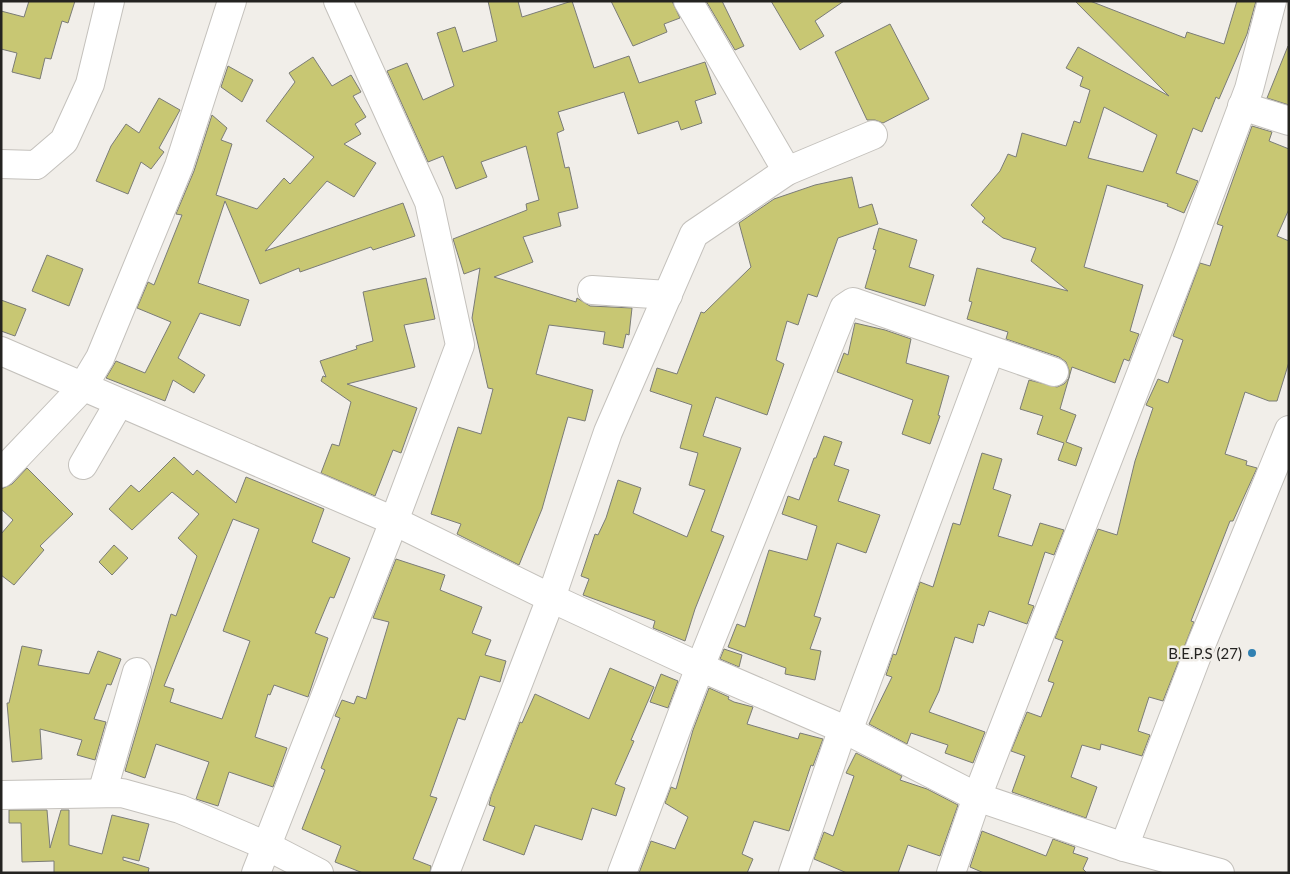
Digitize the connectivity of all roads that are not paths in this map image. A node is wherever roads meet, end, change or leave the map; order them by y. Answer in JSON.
{"nodes":[{"id":1,"x":110,"y":1,"type":"edge"},
{"id":2,"x":232,"y":1,"type":"edge"},
{"id":3,"x":338,"y":1,"type":"edge"},
{"id":4,"x":688,"y":1,"type":"edge"},
{"id":5,"x":1272,"y":1,"type":"edge"},
{"id":6,"x":1242,"y":106,"type":"junction"},
{"id":7,"x":1289,"y":121,"type":"edge"},
{"id":8,"x":873,"y":135,"type":"dead end"},
{"id":9,"x":1,"y":164,"type":"edge"},
{"id":10,"x":787,"y":171,"type":"junction"},
{"id":11,"x":592,"y":290,"type":"dead end"},
{"id":12,"x":668,"y":295,"type":"junction"},
{"id":13,"x":1,"y":351,"type":"edge"},
{"id":14,"x":990,"y":351,"type":"junction"},
{"id":15,"x":1054,"y":372,"type":"dead end"},
{"id":16,"x":82,"y":388,"type":"junction"},
{"id":17,"x":119,"y":403,"type":"junction"},
{"id":18,"x":1289,"y":430,"type":"edge"},
{"id":19,"x":83,"y":465,"type":"dead end"},
{"id":20,"x":1,"y":473,"type":"edge"},
{"id":21,"x":394,"y":521,"type":"junction"},
{"id":22,"x":551,"y":598,"type":"junction"},
{"id":23,"x":700,"y":667,"type":"junction"},
{"id":24,"x":137,"y":672,"type":"dead end"},
{"id":25,"x":846,"y":729,"type":"junction"},
{"id":26,"x":102,"y":793,"type":"junction"},
{"id":27,"x":1,"y":795,"type":"edge"},
{"id":28,"x":977,"y":797,"type":"junction"},
{"id":29,"x":267,"y":846,"type":"junction"},
{"id":30,"x":1124,"y":847,"type":"junction"},
{"id":31,"x":256,"y":873,"type":"edge"},
{"id":32,"x":319,"y":873,"type":"edge"},
{"id":33,"x":445,"y":873,"type":"edge"},
{"id":34,"x":622,"y":873,"type":"edge"},
{"id":35,"x":793,"y":873,"type":"edge"},
{"id":36,"x":951,"y":873,"type":"edge"},
{"id":37,"x":1220,"y":873,"type":"edge"}],
"edges":[{"from":1,"to":9,"type":"street"},
{"from":2,"to":16,"type":"street"},
{"from":3,"to":21,"type":"street"},
{"from":4,"to":10,"type":"street"},
{"from":5,"to":6,"type":"street"},
{"from":6,"to":7,"type":"street"},
{"from":6,"to":28,"type":"street"},
{"from":8,"to":10,"type":"street"},
{"from":10,"to":12,"type":"street"},
{"from":11,"to":12,"type":"street"},
{"from":12,"to":22,"type":"street"},
{"from":13,"to":16,"type":"street"},
{"from":14,"to":15,"type":"street"},
{"from":14,"to":23,"type":"street"},
{"from":14,"to":25,"type":"street"},
{"from":16,"to":17,"type":"street"},
{"from":16,"to":20,"type":"street"},
{"from":17,"to":19,"type":"street"},
{"from":17,"to":21,"type":"street"},
{"from":18,"to":30,"type":"street"},
{"from":21,"to":22,"type":"street"},
{"from":21,"to":29,"type":"street"},
{"from":22,"to":23,"type":"street"},
{"from":22,"to":33,"type":"street"},
{"from":23,"to":25,"type":"street"},
{"from":23,"to":34,"type":"street"},
{"from":24,"to":26,"type":"street"},
{"from":25,"to":28,"type":"street"},
{"from":25,"to":35,"type":"street"},
{"from":26,"to":27,"type":"street"},
{"from":26,"to":29,"type":"street"},
{"from":28,"to":30,"type":"street"},
{"from":28,"to":36,"type":"street"},
{"from":29,"to":31,"type":"street"},
{"from":29,"to":32,"type":"street"},
{"from":30,"to":37,"type":"street"}]}
